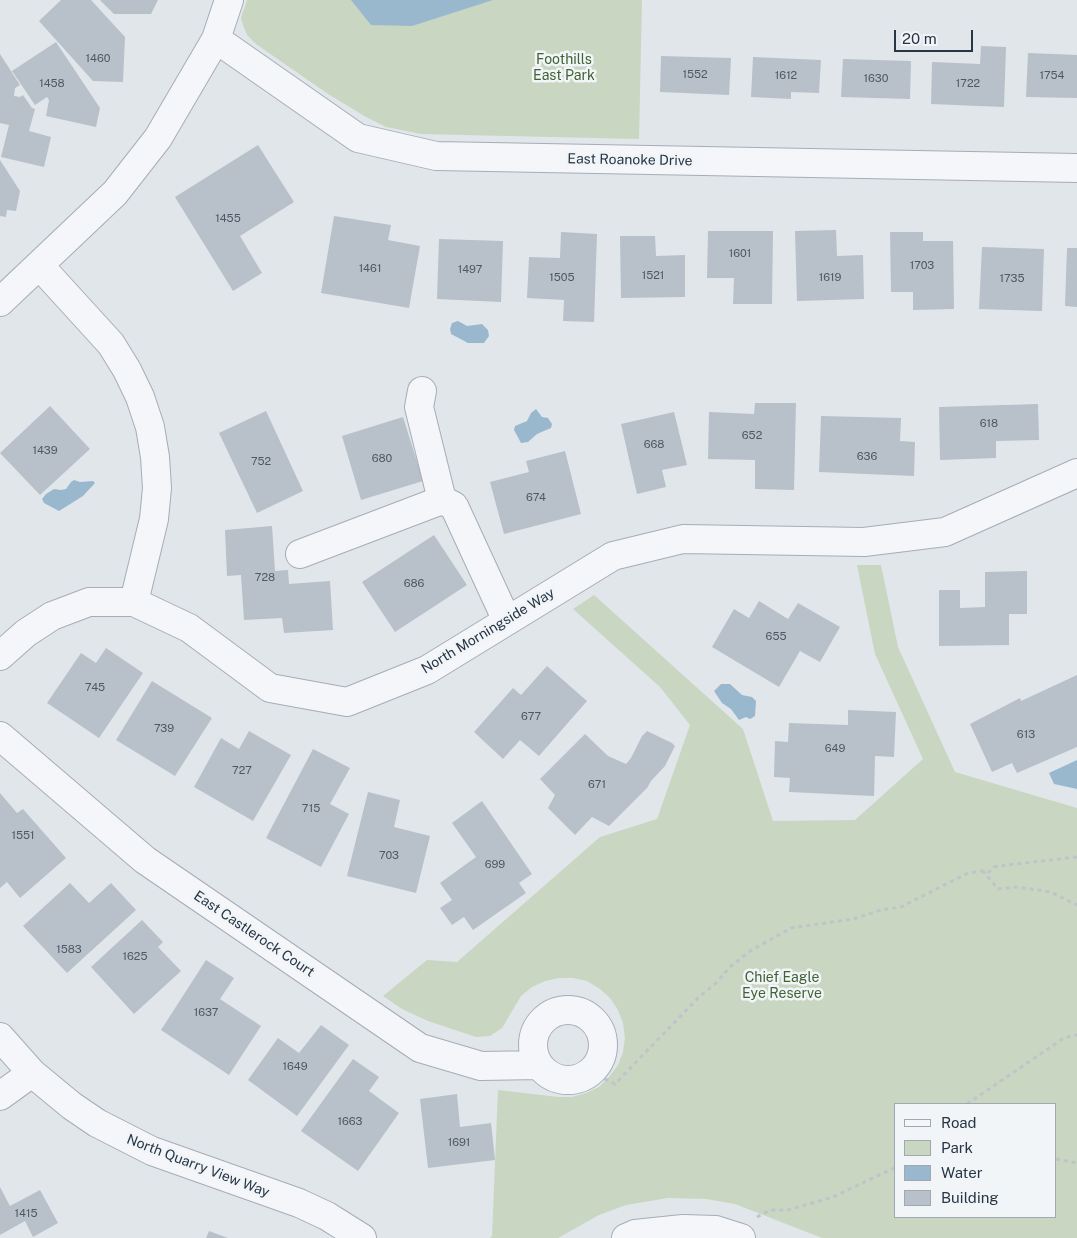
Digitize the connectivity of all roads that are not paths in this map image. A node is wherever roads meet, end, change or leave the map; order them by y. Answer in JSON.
{"nodes":[{"id":1,"x":229,"y":0,"type":"edge"},
{"id":2,"x":216,"y":39,"type":"junction"},
{"id":3,"x":1077,"y":168,"type":"edge"},
{"id":4,"x":39,"y":265,"type":"junction"},
{"id":5,"x":0,"y":302,"type":"edge"},
{"id":6,"x":422,"y":391,"type":"dead end"},
{"id":7,"x":1077,"y":473,"type":"edge"},
{"id":8,"x":442,"y":500,"type":"junction"},
{"id":9,"x":300,"y":554,"type":"dead end"},
{"id":10,"x":134,"y":602,"type":"junction"},
{"id":11,"x":508,"y":621,"type":"junction"},
{"id":12,"x":0,"y":656,"type":"edge"},
{"id":13,"x":0,"y":736,"type":"edge"},
{"id":14,"x":0,"y":1037,"type":"edge"},
{"id":15,"x":539,"y":1064,"type":"junction"},
{"id":16,"x":32,"y":1073,"type":"junction"},
{"id":17,"x":0,"y":1096,"type":"edge"},
{"id":18,"x":739,"y":1237,"type":"edge"},
{"id":19,"x":362,"y":1238,"type":"edge"},
{"id":20,"x":626,"y":1238,"type":"edge"}],
"edges":[{"from":1,"to":2,"type":"street"},
{"from":2,"to":3,"type":"street","name":"East Roanoke Drive"},
{"from":2,"to":4,"type":"street"},
{"from":4,"to":5,"type":"street"},
{"from":4,"to":10,"type":"street"},
{"from":6,"to":8,"type":"street"},
{"from":7,"to":11,"type":"street","name":"North Morningside Way"},
{"from":8,"to":9,"type":"street"},
{"from":8,"to":11,"type":"street"},
{"from":10,"to":11,"type":"street","name":"North Morningside Way"},
{"from":10,"to":12,"type":"street"},
{"from":13,"to":15,"type":"street","name":"East Castlerock Court"},
{"from":14,"to":16,"type":"street","name":"North Quarry View Way"},
{"from":15,"to":15,"type":"street"},
{"from":16,"to":17,"type":"street"},
{"from":16,"to":19,"type":"street","name":"North Quarry View Way"},
{"from":18,"to":20,"type":"street"}]}
